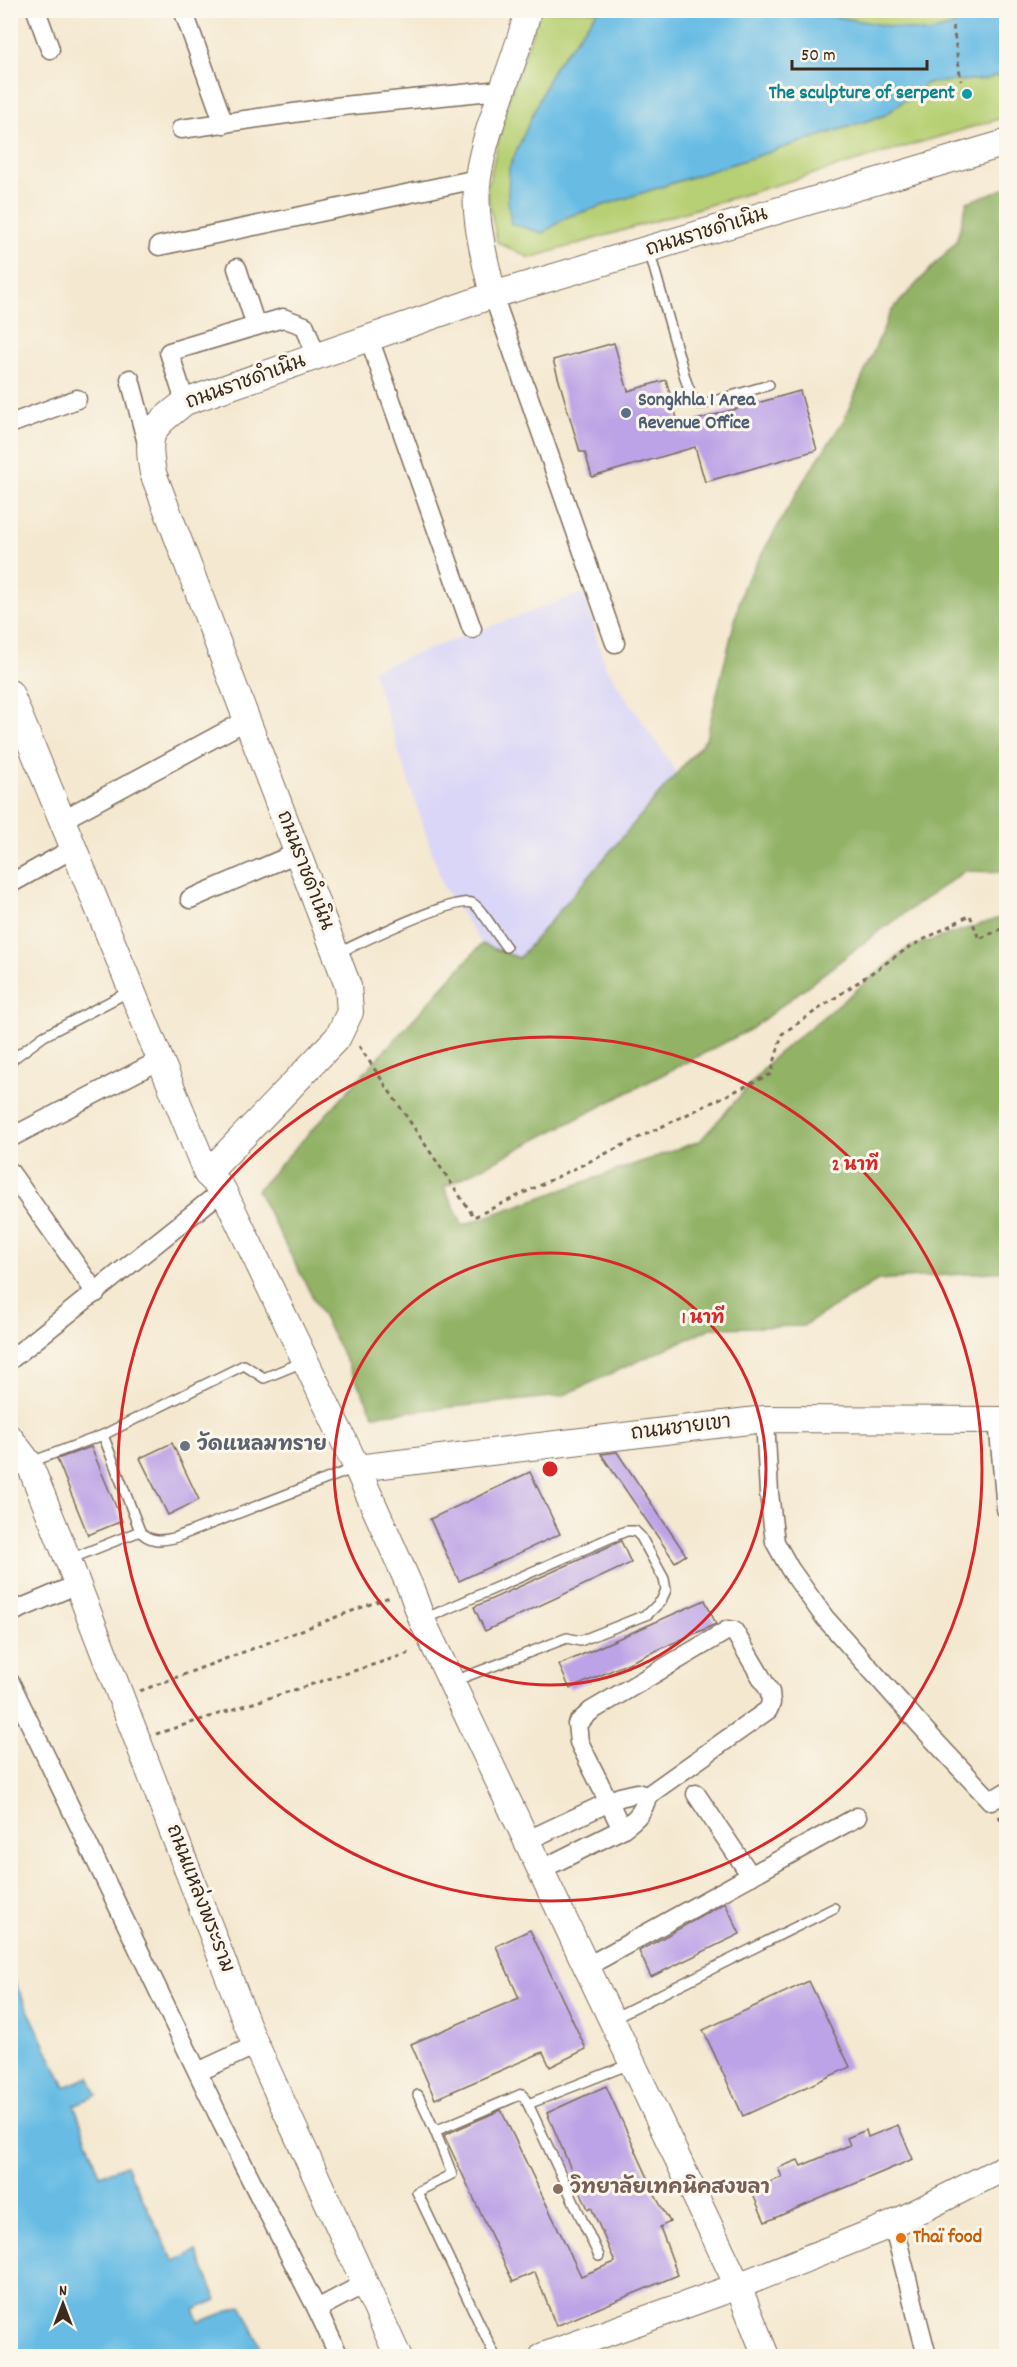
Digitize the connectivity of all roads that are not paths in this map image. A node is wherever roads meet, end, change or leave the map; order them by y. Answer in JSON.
{"nodes":[{"id":1,"x":36,"y":10,"type":"edge"},
{"id":2,"x":183,"y":10,"type":"edge"},
{"id":3,"x":528,"y":10,"type":"edge"},
{"id":4,"x":50,"y":49,"type":"dead end"},
{"id":5,"x":501,"y":90,"type":"junction"},
{"id":6,"x":224,"y":124,"type":"junction"},
{"id":7,"x":181,"y":129,"type":"dead end"},
{"id":8,"x":1006,"y":143,"type":"edge"},
{"id":9,"x":477,"y":179,"type":"junction"},
{"id":10,"x":159,"y":246,"type":"dead end"},
{"id":11,"x":649,"y":250,"type":"junction"},
{"id":12,"x":237,"y":268,"type":"dead end"},
{"id":13,"x":493,"y":295,"type":"junction"},
{"id":14,"x":256,"y":326,"type":"junction"},
{"id":15,"x":369,"y":338,"type":"junction"},
{"id":16,"x":316,"y":356,"type":"junction"},
{"id":17,"x":130,"y":380,"type":"dead end"},
{"id":18,"x":769,"y":385,"type":"dead end"},
{"id":19,"x":77,"y":399,"type":"dead end"},
{"id":20,"x":185,"y":402,"type":"junction"},
{"id":21,"x":10,"y":424,"type":"edge"},
{"id":22,"x":148,"y":447,"type":"junction"},
{"id":23,"x":472,"y":628,"type":"dead end"},
{"id":24,"x":615,"y":643,"type":"dead end"},
{"id":25,"x":10,"y":693,"type":"edge"},
{"id":26,"x":247,"y":720,"type":"junction"},
{"id":27,"x":62,"y":820,"type":"junction"},
{"id":28,"x":74,"y":848,"type":"junction"},
{"id":29,"x":297,"y":853,"type":"junction"},
{"id":30,"x":10,"y":884,"type":"edge"},
{"id":31,"x":189,"y":900,"type":"dead end"},
{"id":32,"x":506,"y":947,"type":"dead end"},
{"id":33,"x":336,"y":954,"type":"junction"},
{"id":34,"x":132,"y":991,"type":"junction"},
{"id":35,"x":160,"y":1060,"type":"junction"},
{"id":36,"x":10,"y":1061,"type":"edge"},
{"id":37,"x":10,"y":1138,"type":"edge"},
{"id":38,"x":10,"y":1172,"type":"edge"},
{"id":39,"x":215,"y":1182,"type":"junction"},
{"id":40,"x":96,"y":1293,"type":"junction"},
{"id":41,"x":10,"y":1360,"type":"edge"},
{"id":42,"x":305,"y":1361,"type":"junction"},
{"id":43,"x":765,"y":1419,"type":"junction"},
{"id":44,"x":1002,"y":1420,"type":"edge"},
{"id":45,"x":103,"y":1435,"type":"junction"},
{"id":46,"x":10,"y":1438,"type":"edge"},
{"id":47,"x":29,"y":1463,"type":"junction"},
{"id":48,"x":357,"y":1468,"type":"junction"},
{"id":49,"x":1006,"y":1509,"type":"edge"},
{"id":50,"x":140,"y":1531,"type":"junction"},
{"id":51,"x":68,"y":1560,"type":"junction"},
{"id":52,"x":78,"y":1584,"type":"junction"},
{"id":53,"x":10,"y":1614,"type":"edge"},
{"id":54,"x":422,"y":1620,"type":"junction"},
{"id":55,"x":10,"y":1682,"type":"edge"},
{"id":56,"x":451,"y":1682,"type":"junction"},
{"id":57,"x":1006,"y":1792,"type":"edge"},
{"id":58,"x":696,"y":1794,"type":"dead end"},
{"id":59,"x":647,"y":1796,"type":"junction"},
{"id":60,"x":607,"y":1802,"type":"junction"},
{"id":61,"x":857,"y":1817,"type":"dead end"},
{"id":62,"x":622,"y":1829,"type":"junction"},
{"id":63,"x":526,"y":1841,"type":"junction"},
{"id":64,"x":540,"y":1870,"type":"junction"},
{"id":65,"x":751,"y":1876,"type":"junction"},
{"id":66,"x":834,"y":1908,"type":"dead end"},
{"id":67,"x":586,"y":1967,"type":"junction"},
{"id":68,"x":611,"y":2019,"type":"junction"},
{"id":69,"x":256,"y":2045,"type":"junction"},
{"id":70,"x":632,"y":2063,"type":"junction"},
{"id":71,"x":198,"y":2072,"type":"junction"},
{"id":72,"x":418,"y":2095,"type":"dead end"},
{"id":73,"x":528,"y":2104,"type":"junction"},
{"id":74,"x":435,"y":2131,"type":"junction"},
{"id":75,"x":1006,"y":2167,"type":"edge"},
{"id":76,"x":893,"y":2224,"type":"junction"},
{"id":77,"x":599,"y":2256,"type":"dead end"},
{"id":78,"x":364,"y":2284,"type":"junction"},
{"id":79,"x":738,"y":2286,"type":"junction"},
{"id":80,"x":317,"y":2309,"type":"junction"},
{"id":81,"x":339,"y":2356,"type":"edge"},
{"id":82,"x":398,"y":2356,"type":"edge"},
{"id":83,"x":495,"y":2356,"type":"edge"},
{"id":84,"x":543,"y":2356,"type":"edge"},
{"id":85,"x":766,"y":2356,"type":"edge"},
{"id":86,"x":927,"y":2356,"type":"edge"}],
"edges":[{"from":1,"to":4,"type":"street"},
{"from":2,"to":6,"type":"street"},
{"from":3,"to":5,"type":"street"},
{"from":5,"to":6,"type":"street"},
{"from":5,"to":9,"type":"street"},
{"from":6,"to":7,"type":"street"},
{"from":8,"to":11,"type":"street","name":"ถนนราชดำเนิน"},
{"from":9,"to":10,"type":"street"},
{"from":9,"to":13,"type":"street"},
{"from":11,"to":13,"type":"street","name":"ถนนราชดำเนิน"},
{"from":11,"to":18,"type":"lane"},
{"from":12,"to":14,"type":"street"},
{"from":13,"to":15,"type":"street","name":"ถนนราชดำเนิน"},
{"from":13,"to":24,"type":"street"},
{"from":14,"to":16,"type":"street"},
{"from":14,"to":20,"type":"street"},
{"from":15,"to":16,"type":"street","name":"ถนนราชดำเนิน"},
{"from":15,"to":23,"type":"street"},
{"from":16,"to":20,"type":"street","name":"ถนนราชดำเนิน"},
{"from":17,"to":22,"type":"street"},
{"from":19,"to":21,"type":"street"},
{"from":20,"to":22,"type":"street","name":"ถนนราชดำเนิน"},
{"from":22,"to":26,"type":"street","name":"ถนนราชดำเนิน"},
{"from":25,"to":27,"type":"street"},
{"from":26,"to":27,"type":"street"},
{"from":26,"to":29,"type":"street","name":"ถนนราชดำเนิน"},
{"from":27,"to":28,"type":"street"},
{"from":28,"to":30,"type":"street"},
{"from":28,"to":34,"type":"street"},
{"from":29,"to":31,"type":"street"},
{"from":29,"to":33,"type":"street","name":"ถนนราชดำเนิน"},
{"from":32,"to":33,"type":"lane"},
{"from":33,"to":39,"type":"street","name":"ถนนราชดำเนิน"},
{"from":34,"to":35,"type":"street"},
{"from":34,"to":36,"type":"lane"},
{"from":35,"to":37,"type":"street"},
{"from":35,"to":39,"type":"street"},
{"from":38,"to":40,"type":"street"},
{"from":39,"to":40,"type":"street"},
{"from":39,"to":42,"type":"street"},
{"from":40,"to":41,"type":"street"},
{"from":42,"to":45,"type":"lane"},
{"from":42,"to":48,"type":"street"},
{"from":43,"to":44,"type":"street","name":"ถนนชายเขา"},
{"from":43,"to":48,"type":"street","name":"ถนนชายเขา"},
{"from":43,"to":57,"type":"street"},
{"from":44,"to":49,"type":"street"},
{"from":45,"to":47,"type":"lane"},
{"from":45,"to":50,"type":"lane"},
{"from":46,"to":47,"type":"street","name":"ถนนแหล่งพระราม"},
{"from":47,"to":51,"type":"street","name":"ถนนแหล่งพระราม"},
{"from":48,"to":50,"type":"lane"},
{"from":48,"to":54,"type":"street"},
{"from":50,"to":51,"type":"lane"},
{"from":51,"to":52,"type":"street","name":"ถนนแหล่งพระราม"},
{"from":52,"to":53,"type":"street"},
{"from":52,"to":69,"type":"street","name":"ถนนแหล่งพระราม"},
{"from":54,"to":56,"type":"street"},
{"from":54,"to":56,"type":"lane"},
{"from":55,"to":71,"type":"street"},
{"from":56,"to":63,"type":"street"},
{"from":58,"to":65,"type":"street"},
{"from":59,"to":60,"type":"street"},
{"from":59,"to":60,"type":"street"},
{"from":59,"to":62,"type":"street"},
{"from":60,"to":62,"type":"street"},
{"from":60,"to":63,"type":"street"},
{"from":61,"to":65,"type":"street"},
{"from":62,"to":64,"type":"street"},
{"from":63,"to":64,"type":"street"},
{"from":64,"to":67,"type":"street"},
{"from":65,"to":67,"type":"street"},
{"from":66,"to":68,"type":"lane"},
{"from":67,"to":68,"type":"street"},
{"from":68,"to":70,"type":"street"},
{"from":69,"to":71,"type":"street"},
{"from":69,"to":78,"type":"street","name":"ถนนแหล่งพระราม"},
{"from":70,"to":73,"type":"lane"},
{"from":70,"to":79,"type":"street"},
{"from":71,"to":80,"type":"street"},
{"from":72,"to":74,"type":"lane"},
{"from":73,"to":74,"type":"lane"},
{"from":73,"to":77,"type":"lane"},
{"from":74,"to":83,"type":"lane"},
{"from":75,"to":76,"type":"street"},
{"from":76,"to":79,"type":"street"},
{"from":76,"to":86,"type":"street"},
{"from":78,"to":80,"type":"street"},
{"from":78,"to":82,"type":"street","name":"ถนนแหล่งพระราม"},
{"from":79,"to":84,"type":"street"},
{"from":79,"to":85,"type":"street"},
{"from":80,"to":81,"type":"street"}]}
